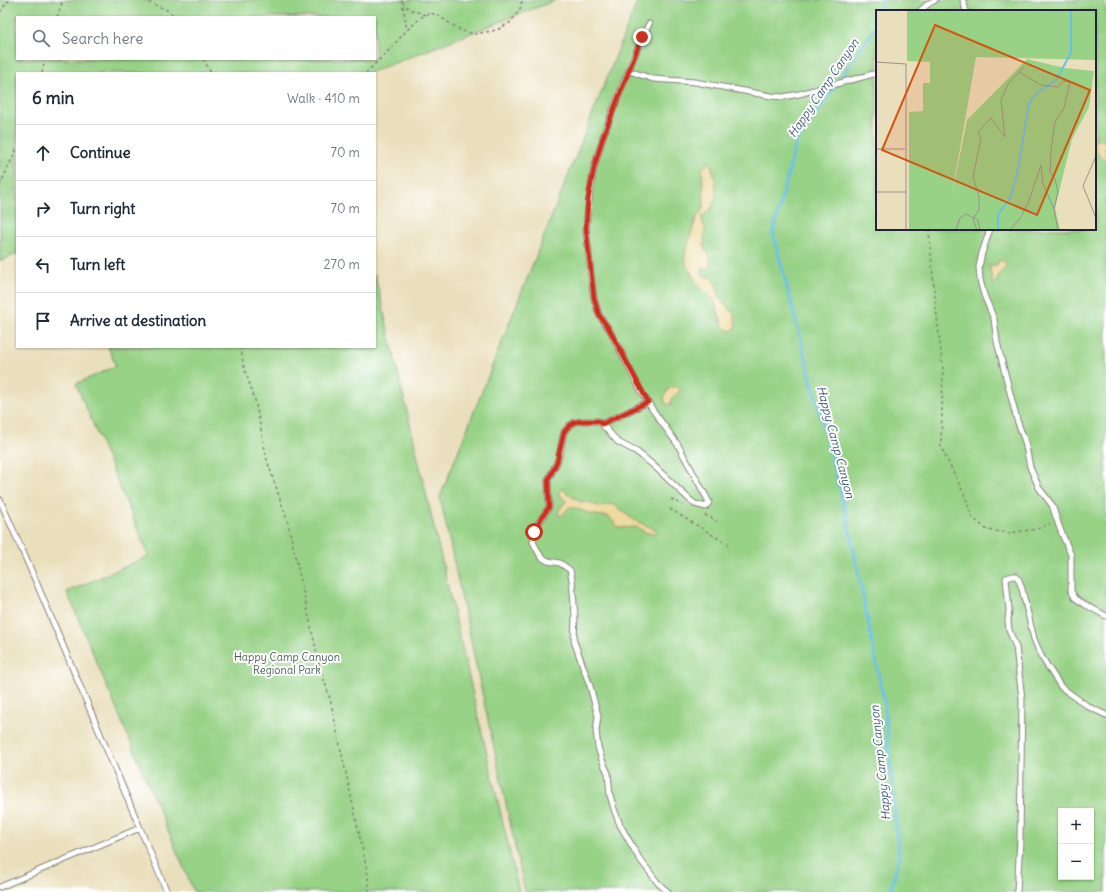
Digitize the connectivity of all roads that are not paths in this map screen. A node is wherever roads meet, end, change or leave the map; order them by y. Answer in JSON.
{"nodes":[{"id":1,"x":935,"y":0,"type":"edge"},
{"id":2,"x":963,"y":0,"type":"edge"},
{"id":3,"x":921,"y":10,"type":"edge"},
{"id":4,"x":966,"y":10,"type":"edge"},
{"id":5,"x":649,"y":24,"type":"dead end"},
{"id":6,"x":630,"y":71,"type":"junction"},
{"id":7,"x":876,"y":73,"type":"edge"},
{"id":8,"x":990,"y":230,"type":"edge"},
{"id":9,"x":648,"y":402,"type":"junction"},
{"id":10,"x":602,"y":424,"type":"junction"},
{"id":11,"x":0,"y":500,"type":"edge"},
{"id":12,"x":1106,"y":616,"type":"edge"},
{"id":13,"x":1106,"y":715,"type":"edge"},
{"id":14,"x":140,"y":828,"type":"junction"},
{"id":15,"x":0,"y":887,"type":"edge"},
{"id":16,"x":167,"y":892,"type":"edge"},
{"id":17,"x":668,"y":892,"type":"edge"},
{"id":18,"x":1017,"y":892,"type":"edge"}],
"edges":[{"from":1,"to":3,"type":"lane"},
{"from":2,"to":4,"type":"lane"},
{"from":5,"to":6,"type":"lane"},
{"from":6,"to":7,"type":"lane"},
{"from":6,"to":9,"type":"lane"},
{"from":8,"to":12,"type":"lane"},
{"from":9,"to":10,"type":"lane"},
{"from":9,"to":10,"type":"lane"},
{"from":10,"to":17,"type":"lane"},
{"from":11,"to":14,"type":"lane"},
{"from":13,"to":18,"type":"lane"},
{"from":14,"to":15,"type":"lane"},
{"from":14,"to":16,"type":"lane"}]}
